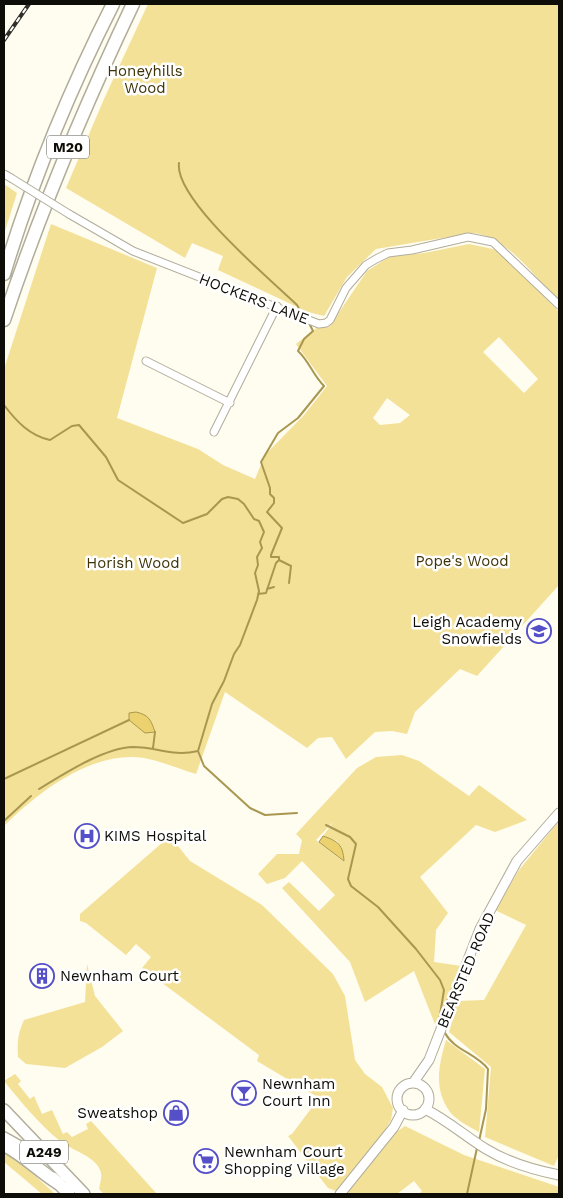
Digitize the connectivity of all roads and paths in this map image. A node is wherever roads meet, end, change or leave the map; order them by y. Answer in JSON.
{"nodes":[{"id":1,"x":113,"y":4,"type":"edge"},
{"id":2,"x":133,"y":4,"type":"edge"},
{"id":3,"x":4,"y":174,"type":"edge"},
{"id":4,"x":4,"y":274,"type":"edge"},
{"id":5,"x":559,"y":305,"type":"edge"},
{"id":6,"x":277,"y":306,"type":"junction"},
{"id":7,"x":4,"y":320,"type":"edge"},
{"id":8,"x":146,"y":361,"type":"dead end"},
{"id":9,"x":230,"y":403,"type":"junction"},
{"id":10,"x":214,"y":432,"type":"dead end"},
{"id":11,"x":559,"y":813,"type":"edge"},
{"id":12,"x":413,"y":1083,"type":"junction"},
{"id":13,"x":425,"y":1108,"type":"junction"},
{"id":14,"x":4,"y":1110,"type":"edge"},
{"id":15,"x":403,"y":1110,"type":"junction"},
{"id":16,"x":4,"y":1138,"type":"edge"},
{"id":17,"x":4,"y":1145,"type":"edge"},
{"id":18,"x":559,"y":1175,"type":"edge"},
{"id":19,"x":58,"y":1183,"type":"junction"},
{"id":20,"x":69,"y":1194,"type":"edge"},
{"id":21,"x":84,"y":1194,"type":"edge"},
{"id":22,"x":340,"y":1194,"type":"edge"}],
"edges":[{"from":1,"to":4,"type":"highway","number":"M20"},
{"from":2,"to":7,"type":"highway","number":"M20"},
{"from":3,"to":6,"type":"street","name":"HOCKERS LANE","bridge":true},
{"from":5,"to":6,"type":"street","name":"HOCKERS LANE"},
{"from":6,"to":9,"type":"street"},
{"from":8,"to":9,"type":"street"},
{"from":9,"to":10,"type":"street"},
{"from":11,"to":12,"type":"street","name":"BEARSTED ROAD"},
{"from":12,"to":13,"type":"street"},
{"from":12,"to":15,"type":"street"},
{"from":13,"to":15,"type":"street"},
{"from":13,"to":18,"type":"street"},
{"from":14,"to":21,"type":"highway","number":"A249"},
{"from":15,"to":22,"type":"street"},
{"from":16,"to":19,"type":"highway","number":"A249"},
{"from":17,"to":19,"type":"highway"},
{"from":19,"to":20,"type":"highway","number":"A249"}]}
